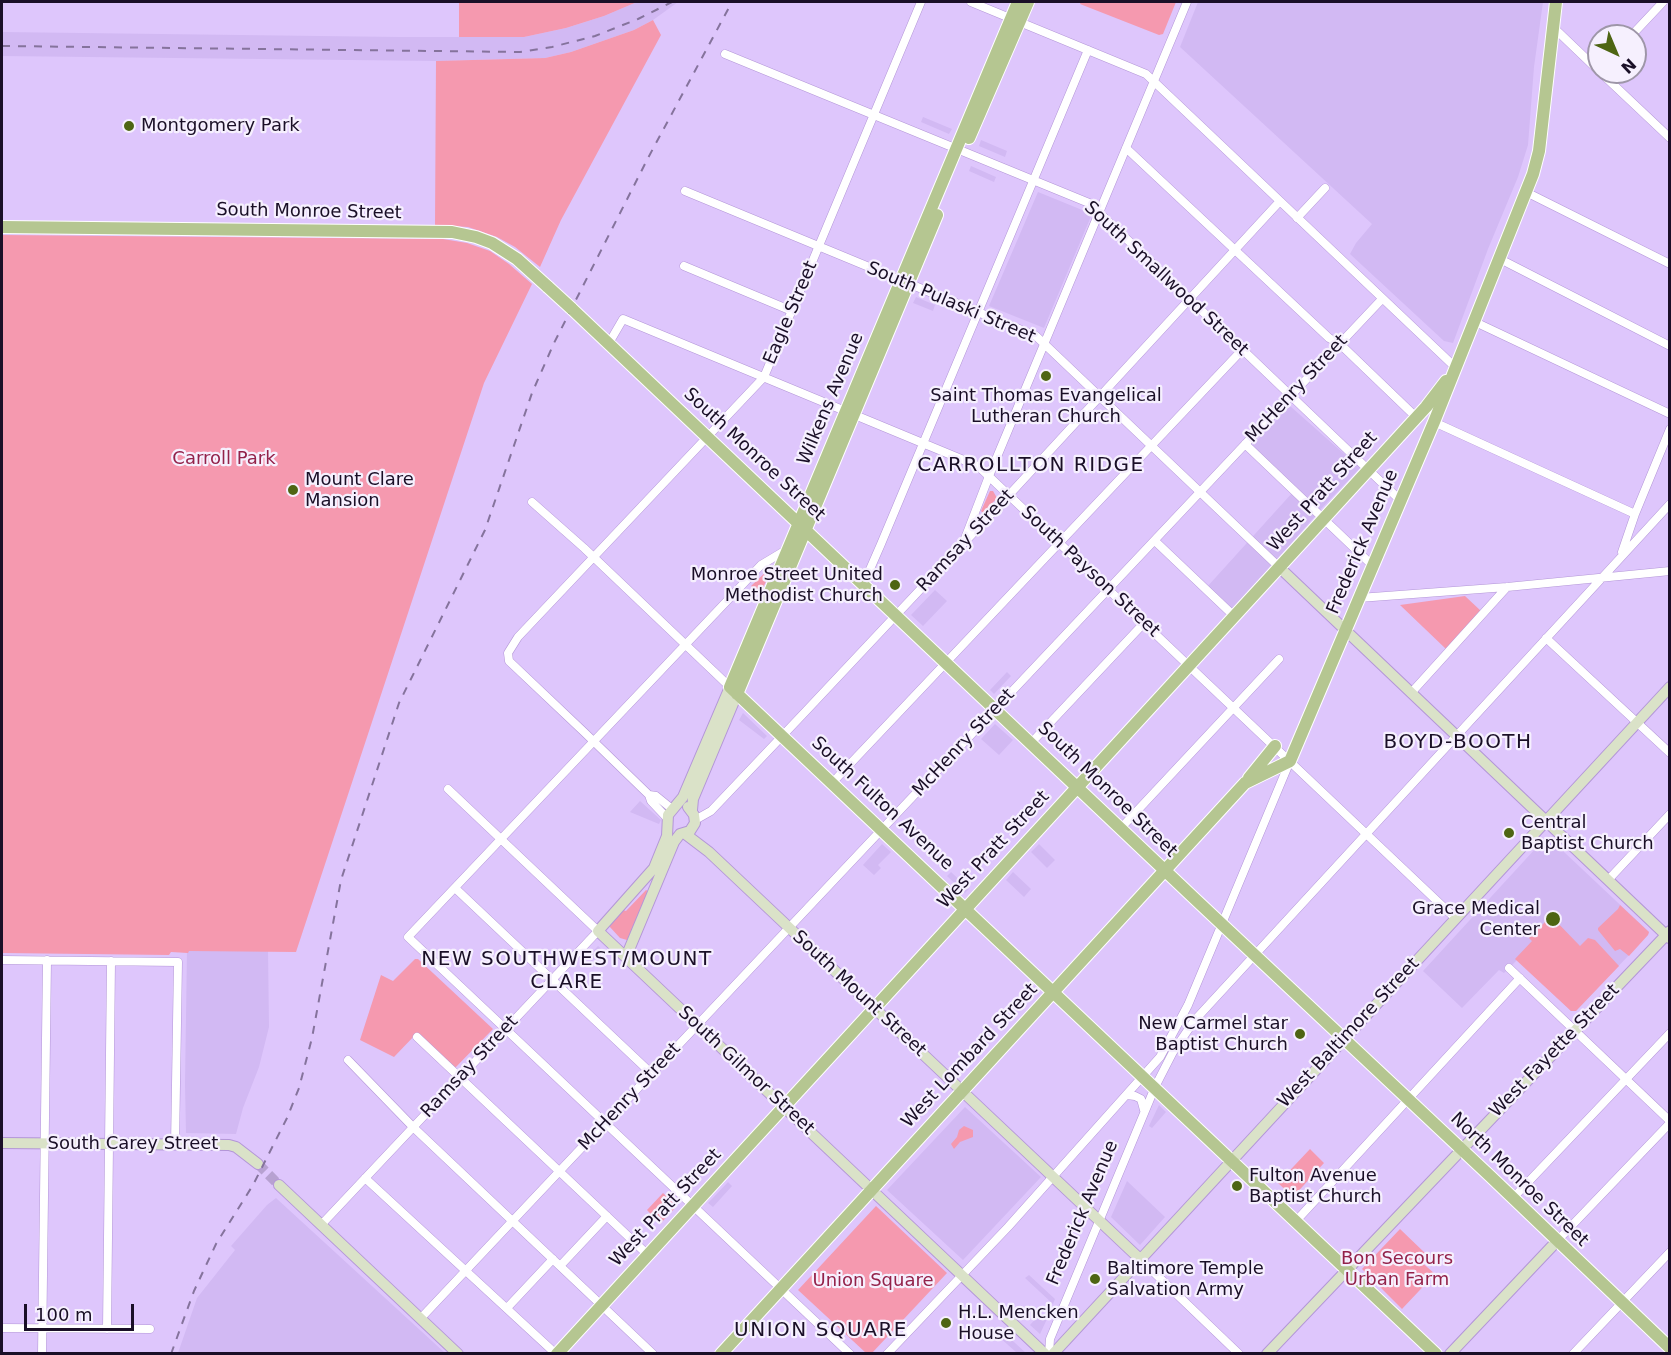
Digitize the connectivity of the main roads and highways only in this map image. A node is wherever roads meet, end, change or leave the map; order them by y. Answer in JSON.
{"nodes":[{"id":1,"x":1018,"y":2,"type":"edge"},
{"id":2,"x":1028,"y":2,"type":"edge"},
{"id":3,"x":1556,"y":2,"type":"edge"},
{"id":4,"x":1015,"y":20,"type":"junction"},
{"id":5,"x":2,"y":227,"type":"edge"},
{"id":6,"x":1455,"y":367,"type":"junction"},
{"id":7,"x":802,"y":525,"type":"junction"},
{"id":8,"x":734,"y":690,"type":"junction"},
{"id":9,"x":1275,"y":747,"type":"road end"},
{"id":10,"x":1290,"y":762,"type":"joint"},
{"id":11,"x":1245,"y":783,"type":"junction"},
{"id":12,"x":1077,"y":786,"type":"junction"},
{"id":13,"x":1165,"y":871,"type":"junction"},
{"id":14,"x":965,"y":908,"type":"junction"},
{"id":15,"x":1054,"y":992,"type":"junction"},
{"id":16,"x":1344,"y":1039,"type":"joint"},
{"id":17,"x":1670,"y":1348,"type":"edge"},
{"id":18,"x":556,"y":1353,"type":"edge"},
{"id":19,"x":721,"y":1353,"type":"edge"},
{"id":20,"x":1436,"y":1353,"type":"edge"}],
"edges":[{"from":1,"to":4,"type":"main road","name":"Wilkens Avenue"},
{"from":2,"to":4,"type":"main road","name":"Wilkens Avenue"},
{"from":3,"to":6,"type":"main road","name":"Frederick Avenue"},
{"from":4,"to":7,"type":"main road","name":"Wilkens Avenue"},
{"from":5,"to":7,"type":"main road","name":"South Monroe Street","bridge":true},
{"from":6,"to":10,"type":"main road","name":"Frederick Avenue"},
{"from":6,"to":12,"type":"main road","name":"West Pratt Street"},
{"from":7,"to":8,"type":"main road","name":"Wilkens Avenue"},
{"from":7,"to":8,"type":"main road","name":"Wilkens Avenue"},
{"from":7,"to":12,"type":"main road","name":"South Monroe Street"},
{"from":8,"to":14,"type":"main road","name":"South Fulton Avenue"},
{"from":9,"to":11,"type":"main road","name":"West Lombard Street"},
{"from":10,"to":11,"type":"main road","name":"West Lombard Street"},
{"from":11,"to":13,"type":"main road","name":"West Lombard Street"},
{"from":12,"to":13,"type":"main road","name":"South Monroe Street"},
{"from":12,"to":14,"type":"main road","name":"West Pratt Street"},
{"from":13,"to":15,"type":"main road","name":"West Lombard Street"},
{"from":13,"to":16,"type":"main road","name":"South Monroe Street"},
{"from":14,"to":15,"type":"main road","name":"South Fulton Avenue"},
{"from":14,"to":18,"type":"main road","name":"West Pratt Street"},
{"from":15,"to":19,"type":"main road","name":"West Lombard Street"},
{"from":15,"to":20,"type":"main road","name":"South Fulton Avenue"},
{"from":16,"to":17,"type":"main road","name":"North Monroe Street"}]}
